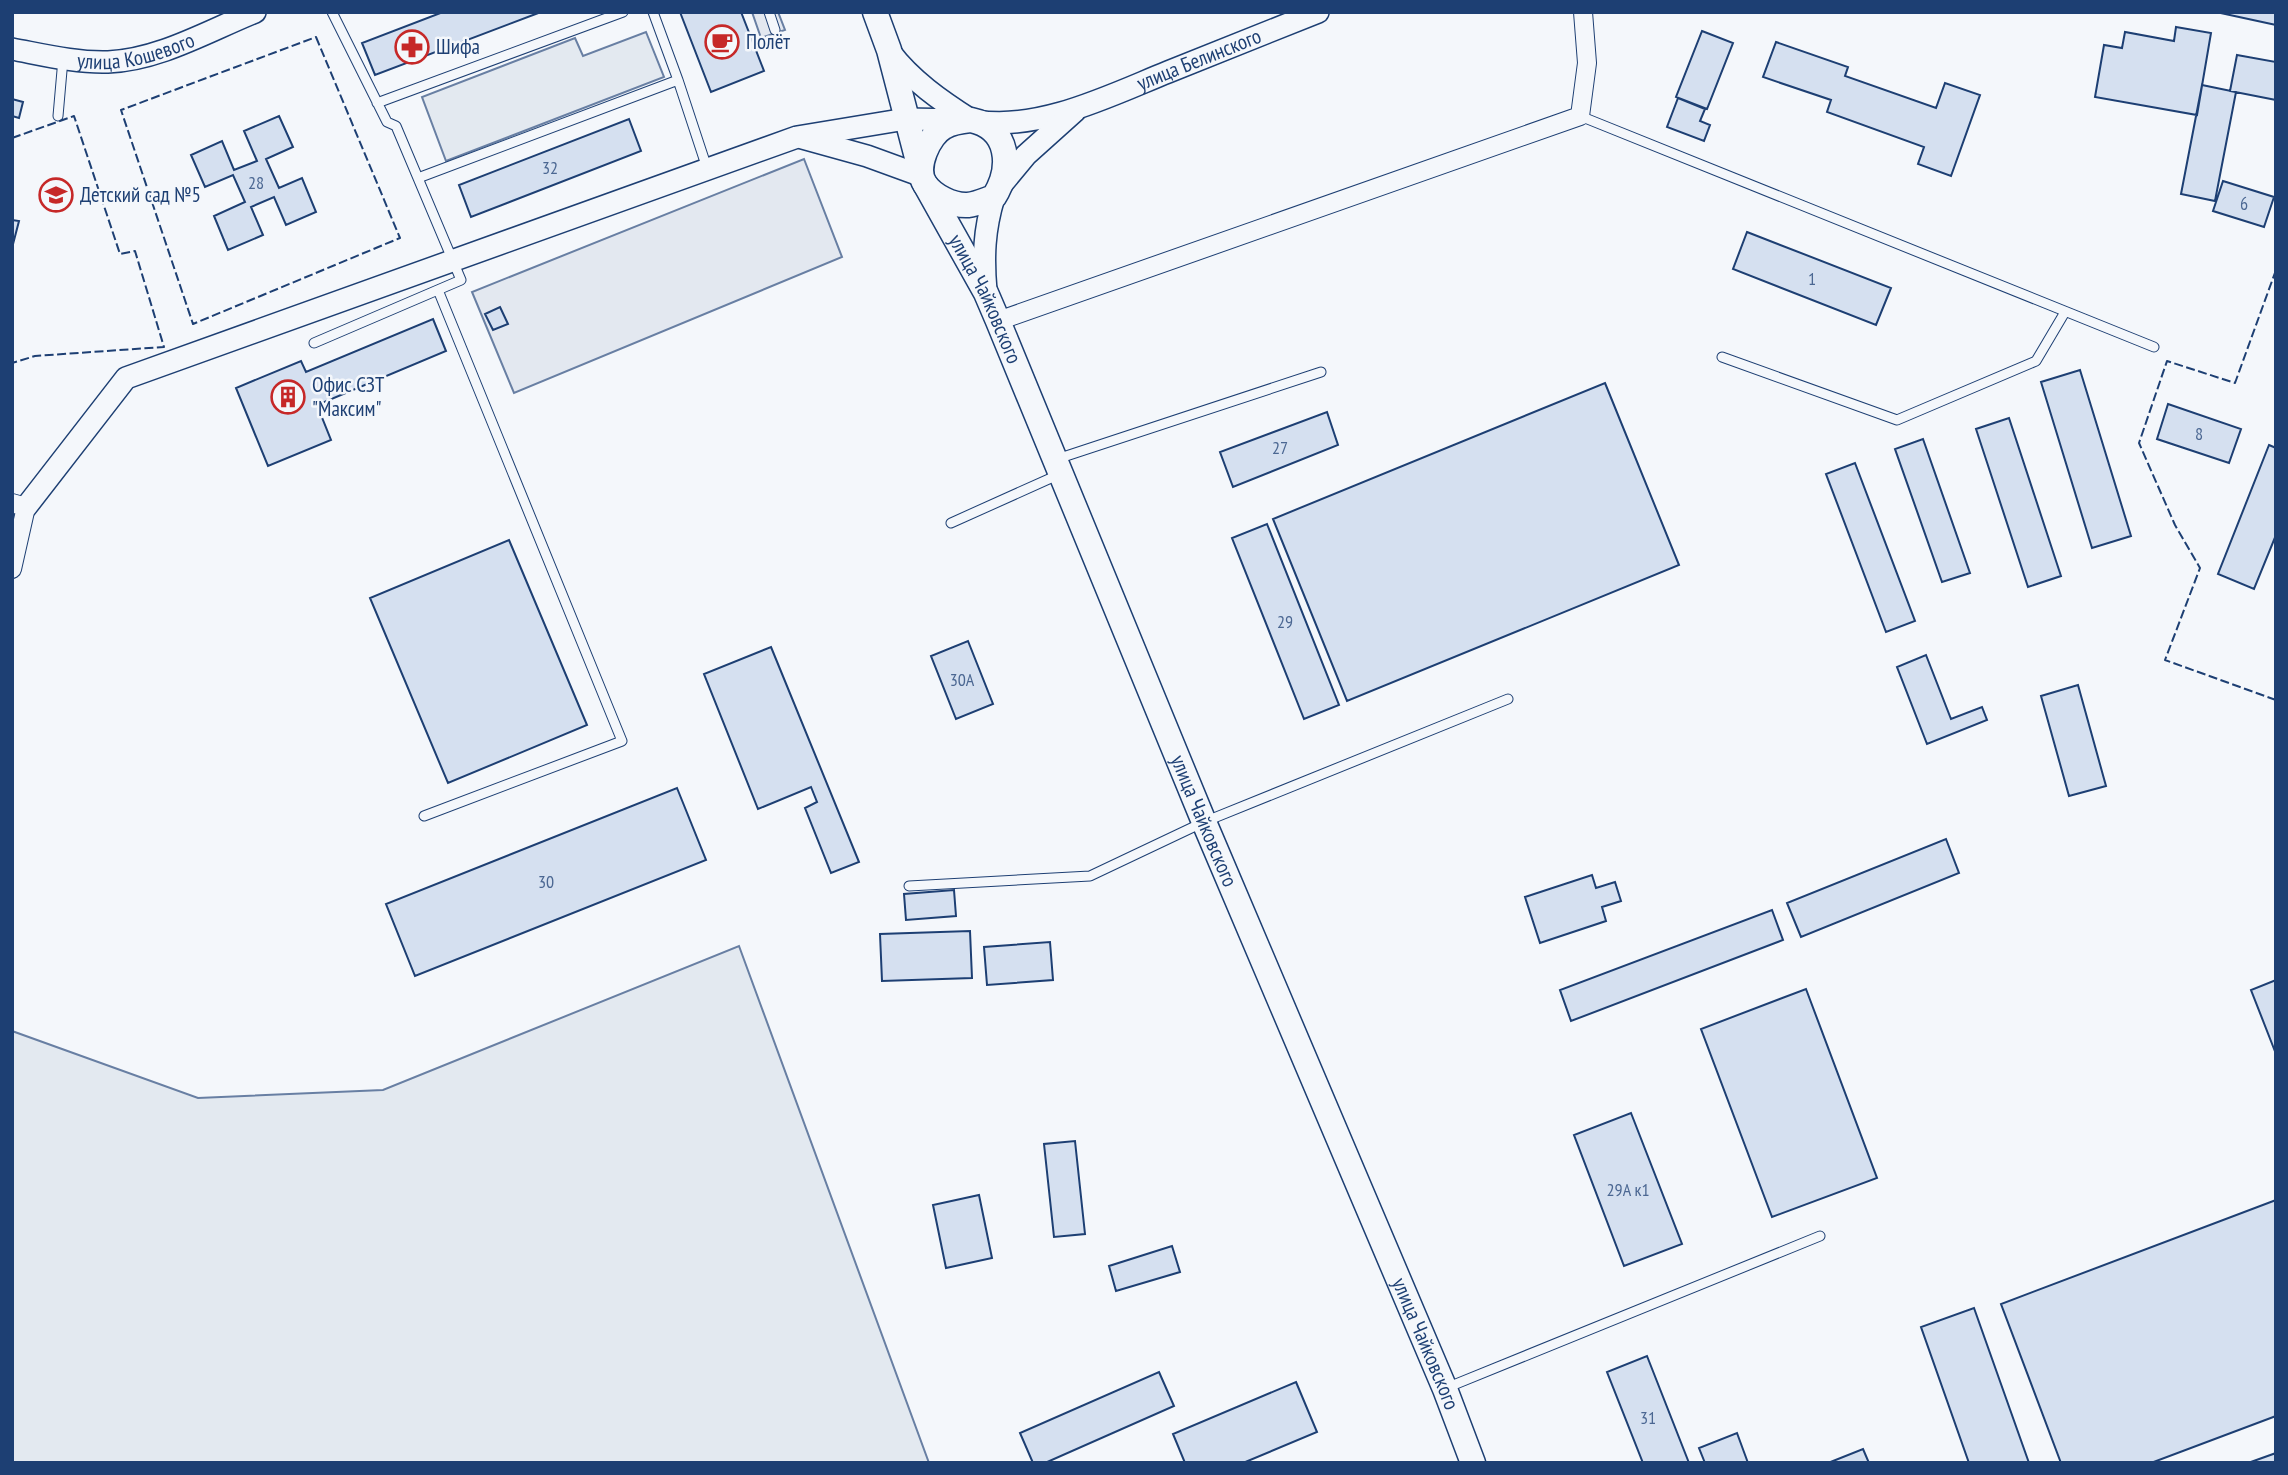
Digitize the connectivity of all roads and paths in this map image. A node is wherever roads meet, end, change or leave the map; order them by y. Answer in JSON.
{"nodes":[{"id":1,"x":254,"y":12,"type":"edge"},
{"id":2,"x":332,"y":12,"type":"edge"},
{"id":3,"x":623,"y":12,"type":"edge"},
{"id":4,"x":653,"y":12,"type":"edge"},
{"id":5,"x":769,"y":12,"type":"edge"},
{"id":6,"x":876,"y":12,"type":"edge"},
{"id":7,"x":1318,"y":12,"type":"edge"},
{"id":8,"x":1583,"y":12,"type":"edge"},
{"id":9,"x":775,"y":30,"type":"dead end"},
{"id":10,"x":12,"y":49,"type":"edge"},
{"id":11,"x":889,"y":50,"type":"junction"},
{"id":12,"x":63,"y":59,"type":"junction"},
{"id":13,"x":678,"y":80,"type":"junction"},
{"id":14,"x":377,"y":103,"type":"junction"},
{"id":15,"x":1079,"y":107,"type":"junction"},
{"id":16,"x":58,"y":116,"type":"dead end"},
{"id":17,"x":1580,"y":116,"type":"junction"},
{"id":18,"x":906,"y":118,"type":"junction"},
{"id":19,"x":974,"y":120,"type":"junction"},
{"id":20,"x":797,"y":137,"type":"junction"},
{"id":21,"x":707,"y":169,"type":"junction"},
{"id":22,"x":418,"y":178,"type":"junction"},
{"id":23,"x":924,"y":180,"type":"junction"},
{"id":24,"x":998,"y":190,"type":"junction"},
{"id":25,"x":453,"y":261,"type":"junction"},
{"id":26,"x":438,"y":290,"type":"junction"},
{"id":27,"x":986,"y":293,"type":"junction"},
{"id":28,"x":2064,"y":312,"type":"junction"},
{"id":29,"x":998,"y":321,"type":"junction"},
{"id":30,"x":314,"y":343,"type":"dead end"},
{"id":31,"x":2154,"y":347,"type":"dead end"},
{"id":32,"x":1722,"y":358,"type":"dead end"},
{"id":33,"x":1321,"y":372,"type":"dead end"},
{"id":34,"x":1058,"y":466,"type":"junction"},
{"id":35,"x":19,"y":505,"type":"edge"},
{"id":36,"x":951,"y":523,"type":"dead end"},
{"id":37,"x":12,"y":569,"type":"edge"},
{"id":38,"x":1508,"y":699,"type":"dead end"},
{"id":39,"x":424,"y":816,"type":"dead end"},
{"id":40,"x":1203,"y":822,"type":"junction"},
{"id":41,"x":909,"y":886,"type":"dead end"},
{"id":42,"x":1820,"y":1236,"type":"dead end"},
{"id":43,"x":1445,"y":1389,"type":"junction"},
{"id":44,"x":1473,"y":1463,"type":"edge"}],
"edges":[{"from":1,"to":12,"type":"street","name":"улица Кошевого"},
{"from":2,"to":14,"type":"lane"},
{"from":3,"to":14,"type":"lane"},
{"from":4,"to":13,"type":"lane"},
{"from":5,"to":9,"type":"lane"},
{"from":6,"to":11,"type":"main road","name":"улица Чайковского"},
{"from":7,"to":15,"type":"street","name":"улица Белинского"},
{"from":8,"to":17,"type":"street"},
{"from":10,"to":12,"type":"street","name":"улица Кошевого"},
{"from":11,"to":18,"type":"main road","name":"улица Чайковского"},
{"from":11,"to":19,"type":"street"},
{"from":12,"to":16,"type":"lane"},
{"from":13,"to":21,"type":"lane"},
{"from":13,"to":22,"type":"lane"},
{"from":14,"to":22,"type":"lane"},
{"from":15,"to":19,"type":"street"},
{"from":15,"to":24,"type":"street"},
{"from":17,"to":28,"type":"lane"},
{"from":17,"to":29,"type":"street"},
{"from":18,"to":19,"type":"street"},
{"from":18,"to":20,"type":"street"},
{"from":18,"to":23,"type":"main road","name":"улица Чайковского"},
{"from":19,"to":23,"type":"main road"},
{"from":19,"to":24,"type":"main road"},
{"from":20,"to":21,"type":"street"},
{"from":20,"to":23,"type":"street"},
{"from":21,"to":25,"type":"street"},
{"from":22,"to":25,"type":"lane"},
{"from":23,"to":24,"type":"main road"},
{"from":23,"to":27,"type":"main road","name":"улица Чайковского"},
{"from":24,"to":27,"type":"street"},
{"from":25,"to":26,"type":"lane"},
{"from":25,"to":35,"type":"street"},
{"from":26,"to":30,"type":"lane"},
{"from":26,"to":39,"type":"lane"},
{"from":27,"to":29,"type":"main road","name":"улица Чайковского"},
{"from":28,"to":31,"type":"lane"},
{"from":28,"to":32,"type":"lane"},
{"from":29,"to":34,"type":"main road","name":"улица Чайковского"},
{"from":33,"to":34,"type":"lane"},
{"from":34,"to":36,"type":"lane"},
{"from":34,"to":40,"type":"main road","name":"улица Чайковского"},
{"from":35,"to":37,"type":"street"},
{"from":38,"to":40,"type":"lane"},
{"from":40,"to":41,"type":"lane"},
{"from":40,"to":43,"type":"main road","name":"улица Чайковского"},
{"from":42,"to":43,"type":"lane"},
{"from":43,"to":44,"type":"main road","name":"улица Чайковского"}]}
